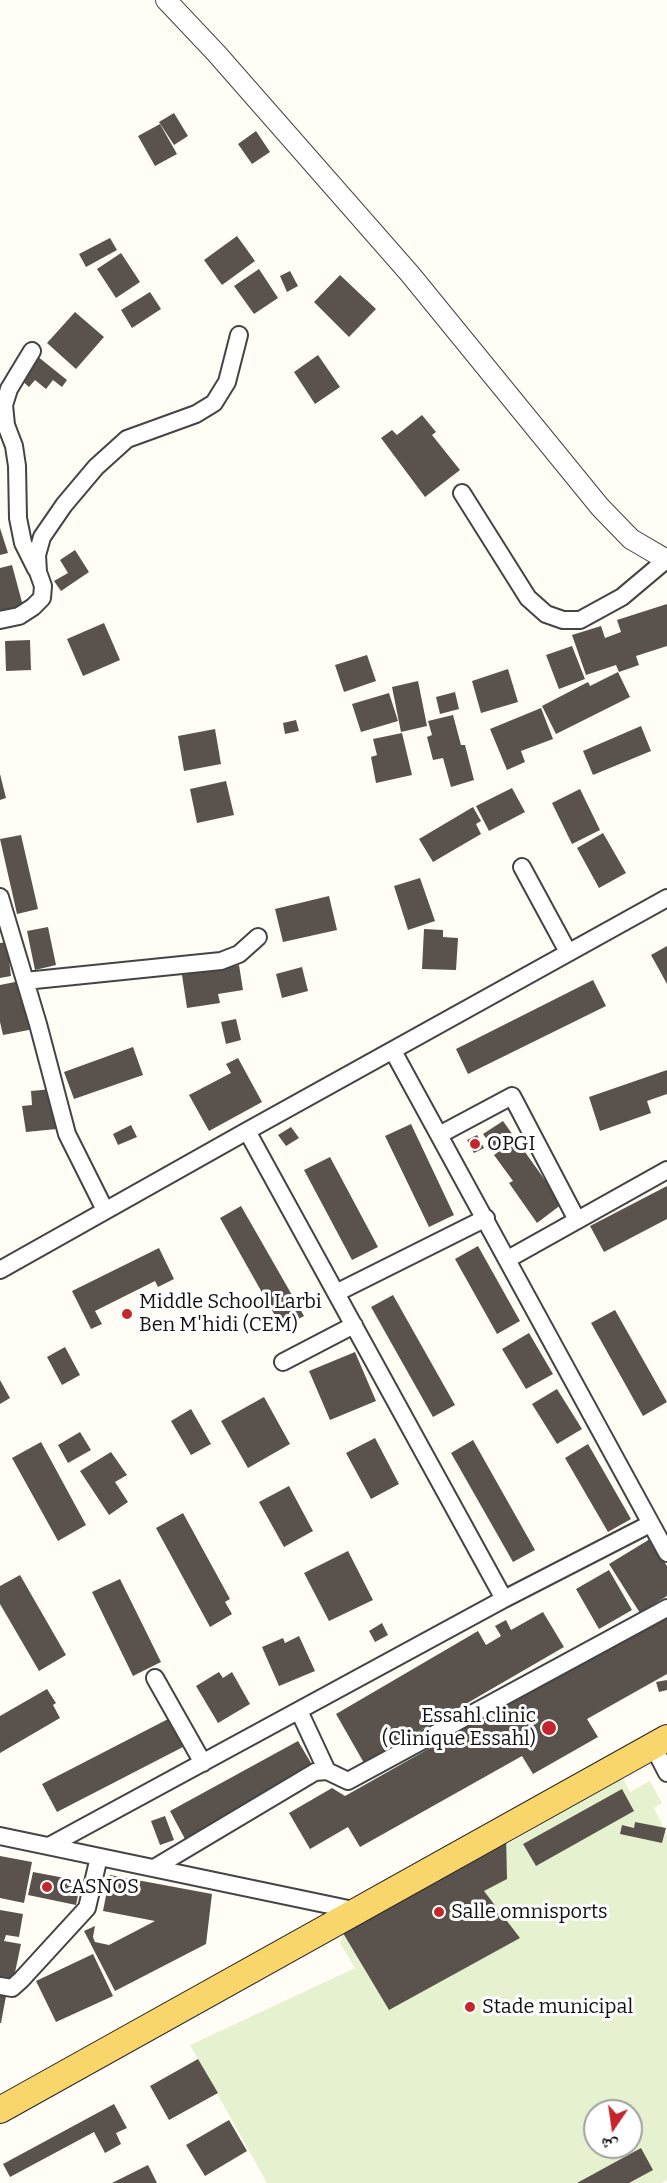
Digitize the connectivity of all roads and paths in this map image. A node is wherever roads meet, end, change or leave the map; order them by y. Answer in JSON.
{"nodes":[{"id":1,"x":166,"y":0,"type":"edge"},
{"id":2,"x":239,"y":335,"type":"dead end"},
{"id":3,"x":32,"y":351,"type":"dead end"},
{"id":4,"x":462,"y":493,"type":"dead end"},
{"id":5,"x":667,"y":560,"type":"edge"},
{"id":6,"x":38,"y":572,"type":"junction"},
{"id":7,"x":0,"y":620,"type":"edge"},
{"id":8,"x":522,"y":867,"type":"dead end"},
{"id":9,"x":0,"y":897,"type":"edge"},
{"id":10,"x":667,"y":898,"type":"edge"},
{"id":11,"x":258,"y":937,"type":"dead end"},
{"id":12,"x":568,"y":952,"type":"junction"},
{"id":13,"x":25,"y":981,"type":"junction"},
{"id":14,"x":393,"y":1051,"type":"junction"},
{"id":15,"x":247,"y":1131,"type":"junction"},
{"id":16,"x":439,"y":1135,"type":"junction"},
{"id":17,"x":667,"y":1170,"type":"edge"},
{"id":18,"x":105,"y":1210,"type":"junction"},
{"id":19,"x":486,"y":1218,"type":"junction"},
{"id":20,"x":577,"y":1220,"type":"junction"},
{"id":21,"x":508,"y":1259,"type":"junction"},
{"id":22,"x":0,"y":1270,"type":"edge"},
{"id":23,"x":336,"y":1293,"type":"junction"},
{"id":24,"x":354,"y":1325,"type":"junction"},
{"id":25,"x":283,"y":1362,"type":"dead end"},
{"id":26,"x":650,"y":1524,"type":"junction"},
{"id":27,"x":667,"y":1552,"type":"edge"},
{"id":28,"x":504,"y":1599,"type":"junction"},
{"id":29,"x":667,"y":1608,"type":"edge"},
{"id":30,"x":155,"y":1678,"type":"dead end"},
{"id":31,"x":298,"y":1711,"type":"junction"},
{"id":32,"x":660,"y":1742,"type":"edge"},
{"id":33,"x":203,"y":1763,"type":"junction"},
{"id":34,"x":327,"y":1771,"type":"junction"},
{"id":35,"x":667,"y":1773,"type":"edge"},
{"id":36,"x":0,"y":1836,"type":"edge"},
{"id":37,"x":49,"y":1846,"type":"junction"},
{"id":38,"x":99,"y":1857,"type":"junction"},
{"id":39,"x":154,"y":1868,"type":"junction"},
{"id":40,"x":357,"y":1911,"type":"junction"},
{"id":41,"x":0,"y":1986,"type":"edge"},
{"id":42,"x":0,"y":2110,"type":"edge"}],
"edges":[{"from":1,"to":5,"type":"street"},
{"from":2,"to":6,"type":"street"},
{"from":3,"to":6,"type":"street"},
{"from":4,"to":5,"type":"street"},
{"from":6,"to":7,"type":"street"},
{"from":8,"to":12,"type":"street"},
{"from":9,"to":13,"type":"street"},
{"from":10,"to":12,"type":"street"},
{"from":11,"to":13,"type":"street"},
{"from":12,"to":14,"type":"street"},
{"from":13,"to":18,"type":"street"},
{"from":14,"to":15,"type":"street"},
{"from":14,"to":16,"type":"street"},
{"from":15,"to":18,"type":"street"},
{"from":15,"to":23,"type":"street"},
{"from":16,"to":19,"type":"street"},
{"from":16,"to":20,"type":"street"},
{"from":17,"to":20,"type":"street"},
{"from":18,"to":22,"type":"street"},
{"from":19,"to":21,"type":"street"},
{"from":19,"to":23,"type":"street"},
{"from":20,"to":21,"type":"street"},
{"from":21,"to":26,"type":"street"},
{"from":23,"to":24,"type":"street"},
{"from":24,"to":25,"type":"street"},
{"from":24,"to":28,"type":"street"},
{"from":26,"to":27,"type":"street"},
{"from":26,"to":28,"type":"street"},
{"from":28,"to":31,"type":"street"},
{"from":29,"to":34,"type":"street"},
{"from":30,"to":33,"type":"street"},
{"from":31,"to":33,"type":"street"},
{"from":31,"to":34,"type":"street"},
{"from":32,"to":35,"type":"street"},
{"from":32,"to":40,"type":"main road"},
{"from":33,"to":37,"type":"street"},
{"from":34,"to":39,"type":"street"},
{"from":36,"to":37,"type":"street"},
{"from":37,"to":38,"type":"street"},
{"from":38,"to":39,"type":"street"},
{"from":38,"to":41,"type":"street"},
{"from":39,"to":40,"type":"street"},
{"from":40,"to":42,"type":"main road"}]}
